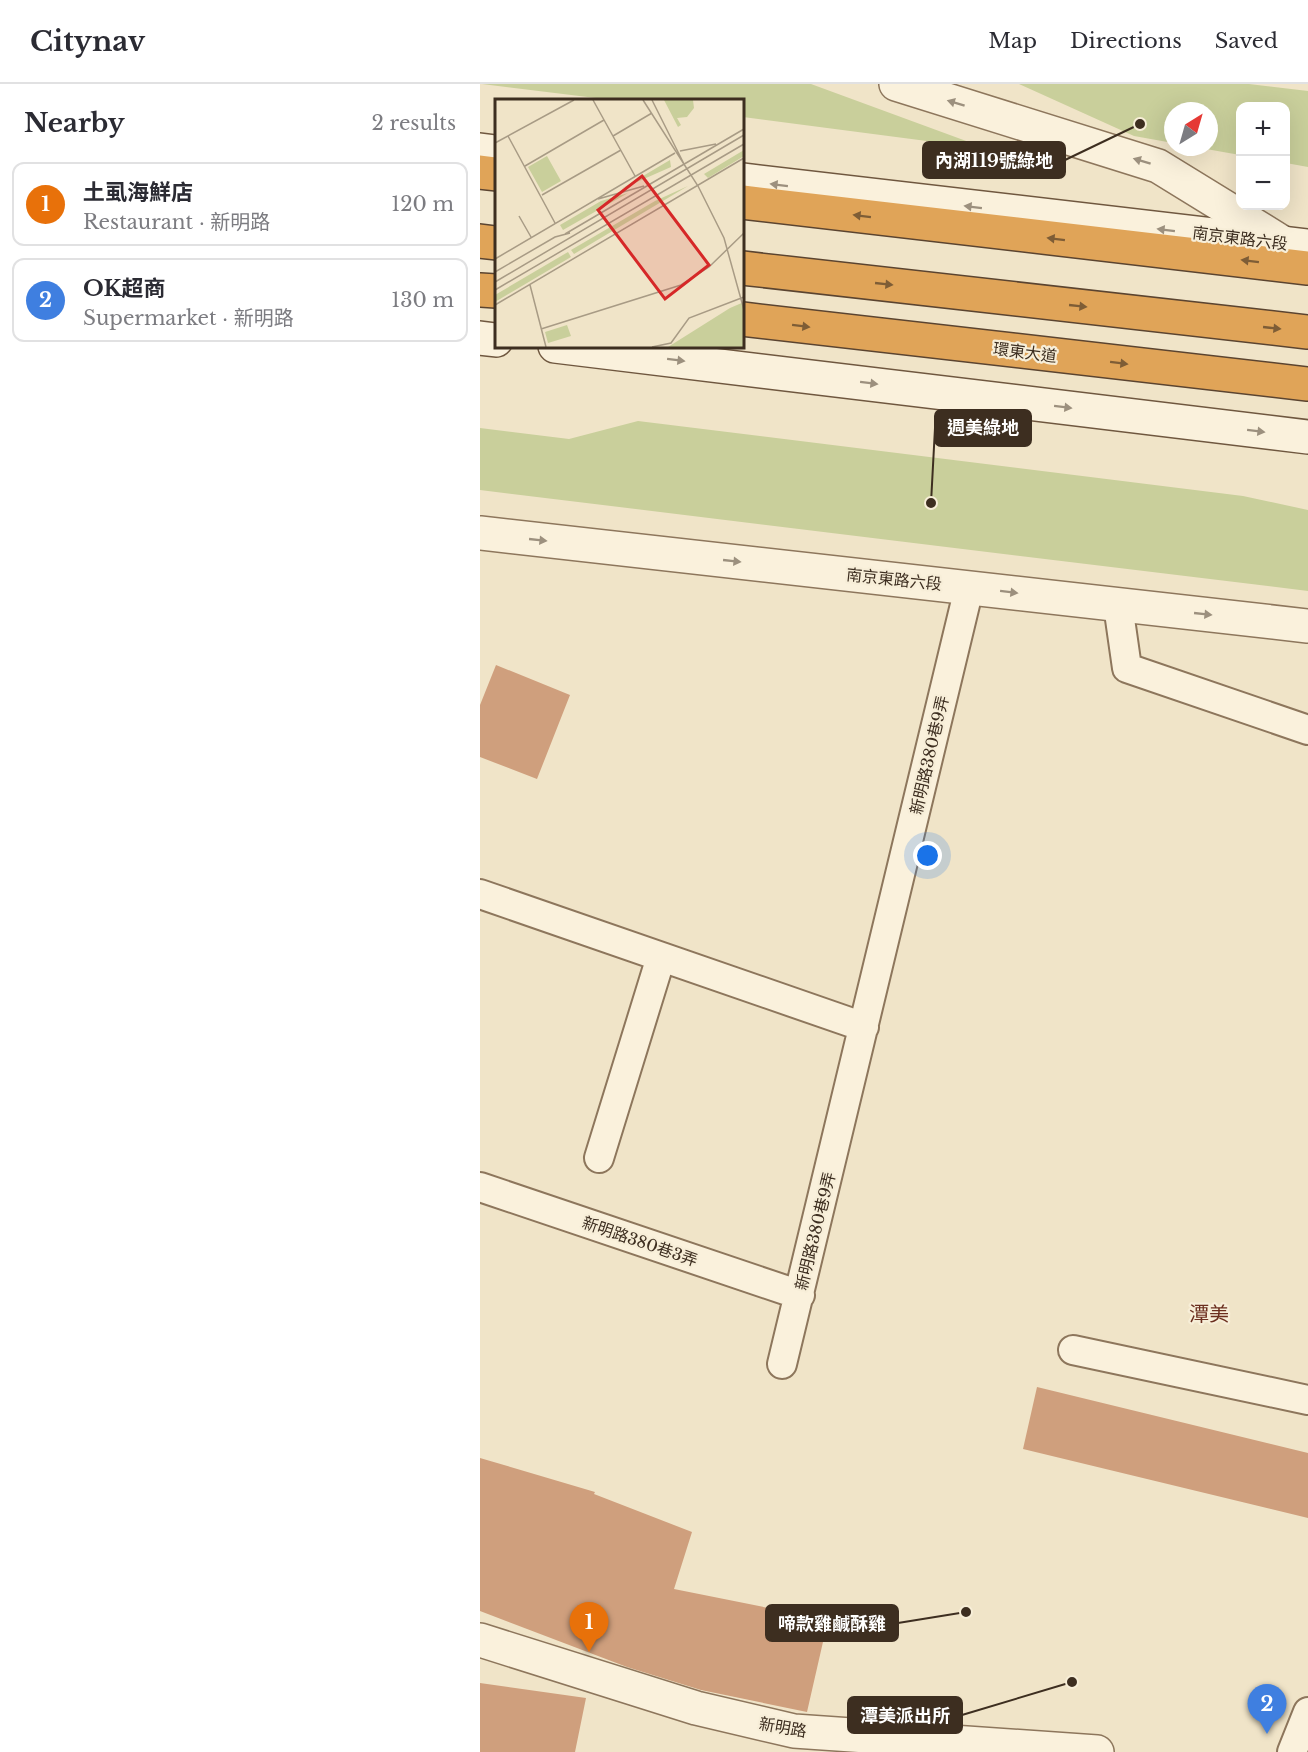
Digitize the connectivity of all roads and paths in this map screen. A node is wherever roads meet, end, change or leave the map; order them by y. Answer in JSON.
{"nodes":[{"id":1,"x":896,"y":84,"type":"edge"},
{"id":2,"x":480,"y":150,"type":"edge"},
{"id":3,"x":495,"y":152,"type":"edge"},
{"id":4,"x":480,"y":172,"type":"edge"},
{"id":5,"x":495,"y":174,"type":"edge"},
{"id":6,"x":744,"y":180,"type":"edge"},
{"id":7,"x":744,"y":202,"type":"edge"},
{"id":8,"x":480,"y":239,"type":"edge"},
{"id":9,"x":495,"y":241,"type":"edge"},
{"id":10,"x":1295,"y":245,"type":"edge"},
{"id":11,"x":744,"y":268,"type":"edge"},
{"id":12,"x":1308,"y":268,"type":"edge"},
{"id":13,"x":480,"y":290,"type":"edge"},
{"id":14,"x":495,"y":291,"type":"edge"},
{"id":15,"x":744,"y":319,"type":"edge"},
{"id":16,"x":1308,"y":332,"type":"edge"},
{"id":17,"x":480,"y":338,"type":"edge"},
{"id":18,"x":495,"y":340,"type":"edge"},
{"id":19,"x":572,"y":348,"type":"edge"},
{"id":20,"x":1308,"y":384,"type":"edge"},
{"id":21,"x":1308,"y":437,"type":"edge"},
{"id":22,"x":480,"y":533,"type":"edge"},
{"id":23,"x":969,"y":588,"type":"junction"},
{"id":24,"x":1118,"y":605,"type":"junction"},
{"id":25,"x":1308,"y":626,"type":"edge"},
{"id":26,"x":1308,"y":730,"type":"edge"},
{"id":27,"x":480,"y":894,"type":"edge"},
{"id":28,"x":661,"y":957,"type":"junction"},
{"id":29,"x":864,"y":1028,"type":"junction"},
{"id":30,"x":598,"y":1158,"type":"dead end"},
{"id":31,"x":480,"y":1187,"type":"edge"},
{"id":32,"x":800,"y":1295,"type":"junction"},
{"id":33,"x":1073,"y":1350,"type":"dead end"},
{"id":34,"x":783,"y":1364,"type":"dead end"},
{"id":35,"x":1308,"y":1400,"type":"edge"},
{"id":36,"x":480,"y":1640,"type":"edge"},
{"id":37,"x":1308,"y":1712,"type":"edge"},
{"id":38,"x":1097,"y":1752,"type":"edge"},
{"id":39,"x":1292,"y":1752,"type":"edge"}],
"edges":[{"from":10,"to":1,"type":"street","one_way":true},
{"from":2,"to":3,"type":"street"},
{"from":4,"to":5,"type":"highway"},
{"from":10,"to":6,"type":"street","name":"南京東路六段","one_way":true},
{"from":12,"to":7,"type":"highway","one_way":true},
{"from":8,"to":9,"type":"highway"},
{"from":11,"to":16,"type":"highway","one_way":true},
{"from":13,"to":14,"type":"highway"},
{"from":15,"to":20,"type":"highway","name":"環東大道","one_way":true},
{"from":17,"to":18,"type":"street"},
{"from":19,"to":21,"type":"street","one_way":true},
{"from":22,"to":23,"type":"street","name":"南京東路六段","one_way":true},
{"from":23,"to":24,"type":"street","name":"南京東路六段","one_way":true},
{"from":23,"to":29,"type":"lane","name":"新明路380巷9弄"},
{"from":24,"to":25,"type":"street","name":"南京東路六段","one_way":true},
{"from":24,"to":26,"type":"lane"},
{"from":27,"to":28,"type":"lane"},
{"from":28,"to":29,"type":"lane"},
{"from":28,"to":30,"type":"lane"},
{"from":29,"to":32,"type":"lane","name":"新明路380巷9弄"},
{"from":31,"to":32,"type":"lane","name":"新明路380巷3弄"},
{"from":32,"to":34,"type":"lane","name":"新明路380巷9弄"},
{"from":33,"to":35,"type":"lane"},
{"from":36,"to":38,"type":"street","name":"新明路"},
{"from":37,"to":39,"type":"lane"}]}
